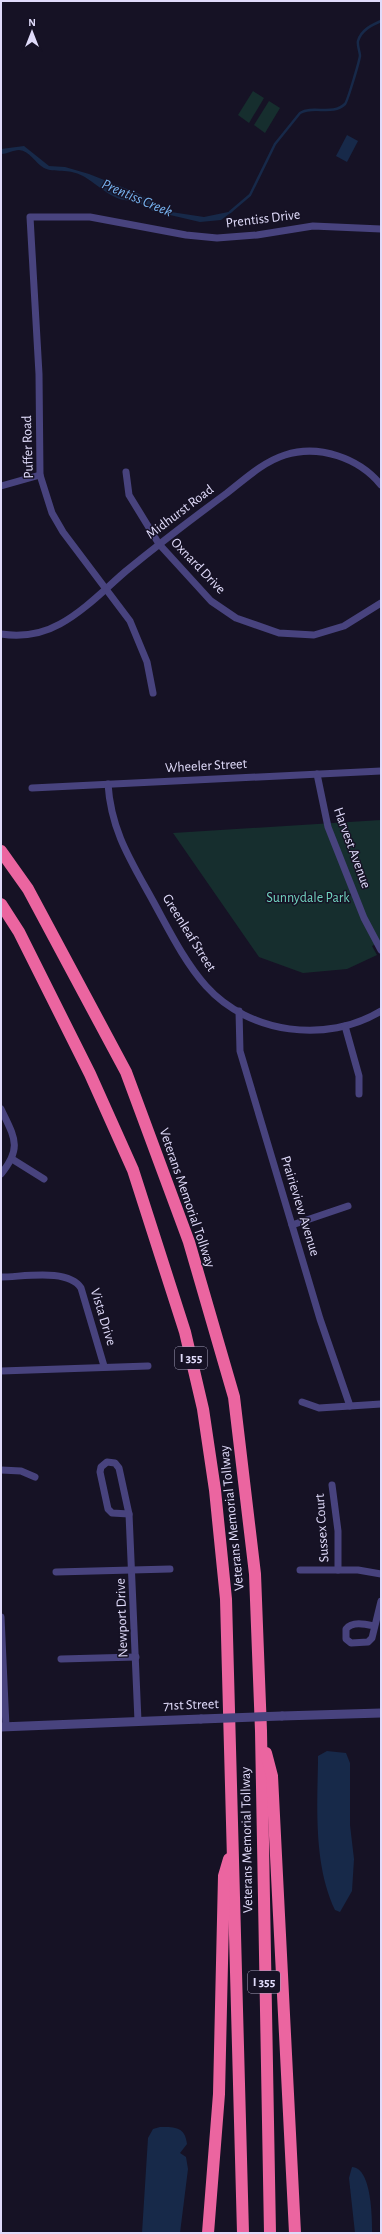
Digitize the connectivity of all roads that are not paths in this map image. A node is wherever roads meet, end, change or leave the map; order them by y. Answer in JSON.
{"nodes":[{"id":1,"x":30,"y":217,"type":"joint"},
{"id":2,"x":381,"y":229,"type":"edge"},
{"id":3,"x":126,"y":472,"type":"dead end"},
{"id":4,"x":40,"y":475,"type":"junction"},
{"id":5,"x":381,"y":485,"type":"edge"},
{"id":6,"x":1,"y":486,"type":"edge"},
{"id":7,"x":159,"y":544,"type":"junction"},
{"id":8,"x":106,"y":588,"type":"junction"},
{"id":9,"x":381,"y":603,"type":"edge"},
{"id":10,"x":1,"y":634,"type":"edge"},
{"id":11,"x":153,"y":693,"type":"dead end"},
{"id":12,"x":381,"y":771,"type":"edge"},
{"id":13,"x":317,"y":774,"type":"junction"},
{"id":14,"x":108,"y":784,"type":"junction"},
{"id":15,"x":32,"y":788,"type":"dead end"},
{"id":16,"x":1,"y":851,"type":"edge"},
{"id":17,"x":1,"y":904,"type":"edge"},
{"id":18,"x":381,"y":950,"type":"edge"},
{"id":19,"x":239,"y":1011,"type":"junction"},
{"id":20,"x":381,"y":1011,"type":"edge"},
{"id":21,"x":345,"y":1026,"type":"junction"},
{"id":22,"x":359,"y":1094,"type":"dead end"},
{"id":23,"x":1,"y":1109,"type":"edge"},
{"id":24,"x":12,"y":1158,"type":"junction"},
{"id":25,"x":1,"y":1174,"type":"edge"},
{"id":26,"x":44,"y":1180,"type":"dead end"},
{"id":27,"x":348,"y":1206,"type":"dead end"},
{"id":28,"x":292,"y":1225,"type":"junction"},
{"id":29,"x":1,"y":1277,"type":"edge"},
{"id":30,"x":104,"y":1366,"type":"junction"},
{"id":31,"x":148,"y":1366,"type":"dead end"},
{"id":32,"x":1,"y":1371,"type":"edge"},
{"id":33,"x":302,"y":1402,"type":"dead end"},
{"id":34,"x":381,"y":1404,"type":"edge"},
{"id":35,"x":350,"y":1406,"type":"junction"},
{"id":36,"x":1,"y":1470,"type":"edge"},
{"id":37,"x":35,"y":1477,"type":"dead end"},
{"id":38,"x":332,"y":1485,"type":"dead end"},
{"id":39,"x":129,"y":1514,"type":"junction"},
{"id":40,"x":170,"y":1569,"type":"dead end"},
{"id":41,"x":133,"y":1570,"type":"junction"},
{"id":42,"x":300,"y":1570,"type":"dead end"},
{"id":43,"x":338,"y":1570,"type":"junction"},
{"id":44,"x":56,"y":1572,"type":"dead end"},
{"id":45,"x":381,"y":1574,"type":"edge"},
{"id":46,"x":381,"y":1601,"type":"edge"},
{"id":47,"x":1,"y":1617,"type":"edge"},
{"id":48,"x":374,"y":1626,"type":"dead end"},
{"id":49,"x":136,"y":1657,"type":"junction"},
{"id":50,"x":1,"y":1658,"type":"edge"},
{"id":51,"x":61,"y":1659,"type":"dead end"},
{"id":52,"x":381,"y":1713,"type":"edge"},
{"id":53,"x":138,"y":1721,"type":"junction"},
{"id":54,"x":3,"y":1727,"type":"edge"},
{"id":55,"x":261,"y":1731,"type":"junction"},
{"id":56,"x":232,"y":1849,"type":"junction"},
{"id":57,"x":208,"y":2233,"type":"edge"},
{"id":58,"x":243,"y":2233,"type":"edge"},
{"id":59,"x":270,"y":2233,"type":"edge"},
{"id":60,"x":295,"y":2233,"type":"edge"}],
"edges":[{"from":1,"to":2,"type":"street","name":"Prentiss Drive"},
{"from":1,"to":4,"type":"street","name":"Puffer Road"},
{"from":3,"to":7,"type":"street","name":"Oxnard Drive"},
{"from":4,"to":6,"type":"street"},
{"from":4,"to":8,"type":"street","name":"Puffer Road"},
{"from":5,"to":7,"type":"street","name":"Midhurst Road"},
{"from":7,"to":8,"type":"street","name":"Midhurst Road"},
{"from":7,"to":9,"type":"street","name":"Oxnard Drive"},
{"from":8,"to":10,"type":"street","name":"Midhurst Road"},
{"from":8,"to":11,"type":"street","name":"Puffer Road"},
{"from":12,"to":13,"type":"street","name":"Wheeler Street"},
{"from":13,"to":14,"type":"street","name":"Wheeler Street"},
{"from":13,"to":18,"type":"street","name":"Harvest Avenue"},
{"from":14,"to":15,"type":"street","name":"Wheeler Street"},
{"from":14,"to":19,"type":"street","name":"Greenleaf Street"},
{"from":16,"to":55,"type":"highway","name":"Veterans Memorial Tollway","number":"I 355"},
{"from":17,"to":56,"type":"highway","name":"Veterans Memorial Tollway","number":"I 355"},
{"from":19,"to":21,"type":"street","name":"Greenleaf Street"},
{"from":19,"to":28,"type":"street","name":"Prairieview Avenue"},
{"from":20,"to":21,"type":"street","name":"Greenleaf Street"},
{"from":21,"to":22,"type":"street"},
{"from":23,"to":24,"type":"street"},
{"from":24,"to":25,"type":"street"},
{"from":24,"to":26,"type":"street"},
{"from":27,"to":28,"type":"street"},
{"from":28,"to":35,"type":"street","name":"Prairieview Avenue"},
{"from":29,"to":30,"type":"street","name":"Vista Drive"},
{"from":30,"to":31,"type":"street"},
{"from":30,"to":32,"type":"street"},
{"from":33,"to":35,"type":"street"},
{"from":34,"to":35,"type":"street"},
{"from":36,"to":37,"type":"street"},
{"from":38,"to":43,"type":"street","name":"Sussex Court"},
{"from":39,"to":39,"type":"street","name":"Newport Drive"},
{"from":39,"to":41,"type":"street","name":"Newport Drive"},
{"from":40,"to":41,"type":"street"},
{"from":41,"to":44,"type":"street"},
{"from":41,"to":49,"type":"street","name":"Newport Drive"},
{"from":42,"to":43,"type":"street"},
{"from":43,"to":45,"type":"street"},
{"from":46,"to":48,"type":"street"},
{"from":47,"to":50,"type":"street"},
{"from":49,"to":51,"type":"street"},
{"from":49,"to":53,"type":"street","name":"Newport Drive"},
{"from":50,"to":54,"type":"street"},
{"from":52,"to":53,"type":"street","name":"71st Street","bridge":true},
{"from":53,"to":54,"type":"street","name":"71st Street"},
{"from":55,"to":59,"type":"highway","name":"Veterans Memorial Tollway","number":"I 355"},
{"from":55,"to":60,"type":"highway"},
{"from":56,"to":57,"type":"highway"},
{"from":56,"to":58,"type":"highway","name":"Veterans Memorial Tollway","number":"I 355"}]}
